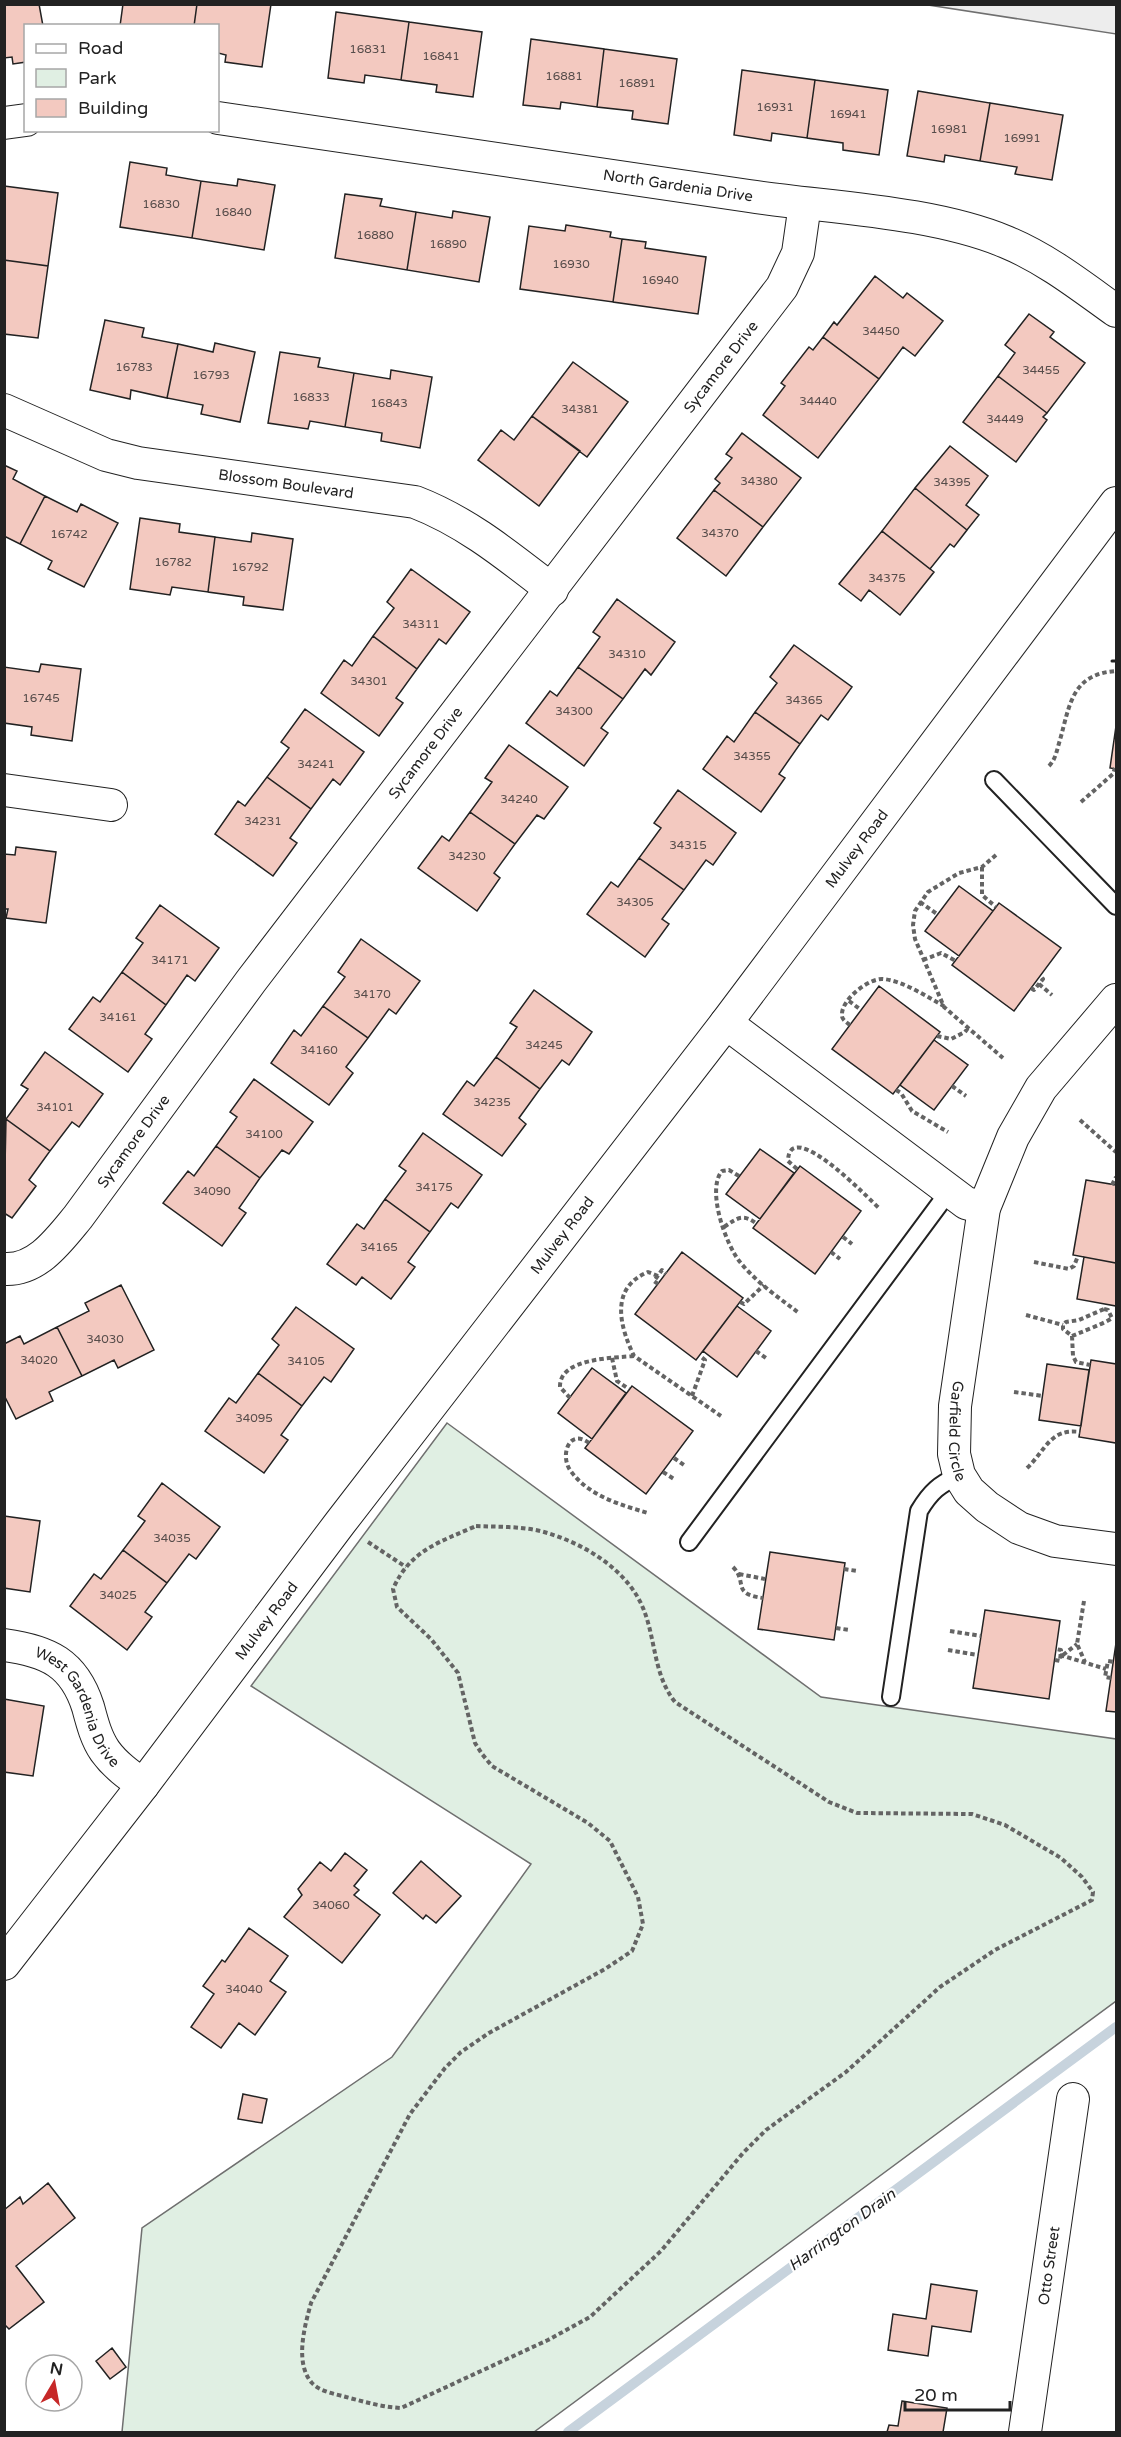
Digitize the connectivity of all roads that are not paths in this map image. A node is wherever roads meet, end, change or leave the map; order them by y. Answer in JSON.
{"nodes":[{"id":1,"x":219,"y":118,"type":"edge"},
{"id":2,"x":24,"y":120,"type":"edge"},
{"id":3,"x":4,"y":123,"type":"edge"},
{"id":4,"x":806,"y":204,"type":"junction"},
{"id":5,"x":1116,"y":311,"type":"edge"},
{"id":6,"x":4,"y":410,"type":"edge"},
{"id":7,"x":1116,"y":502,"type":"edge"},
{"id":8,"x":552,"y":590,"type":"junction"},
{"id":9,"x":994,"y":780,"type":"dead end"},
{"id":10,"x":4,"y":790,"type":"edge"},
{"id":11,"x":111,"y":805,"type":"dead end"},
{"id":12,"x":1116,"y":906,"type":"edge"},
{"id":13,"x":1116,"y":1000,"type":"edge"},
{"id":14,"x":726,"y":1023,"type":"junction"},
{"id":15,"x":950,"y":1190,"type":"junction"},
{"id":16,"x":984,"y":1208,"type":"junction"},
{"id":17,"x":4,"y":1269,"type":"edge"},
{"id":18,"x":959,"y":1475,"type":"junction"},
{"id":19,"x":689,"y":1542,"type":"dead end"},
{"id":20,"x":1116,"y":1549,"type":"edge"},
{"id":21,"x":4,"y":1645,"type":"edge"},
{"id":22,"x":891,"y":1697,"type":"dead end"},
{"id":23,"x":143,"y":1785,"type":"junction"},
{"id":24,"x":4,"y":1964,"type":"edge"},
{"id":25,"x":1074,"y":2099,"type":"dead end"},
{"id":26,"x":1025,"y":2433,"type":"edge"}],
"edges":[{"from":1,"to":4,"type":"street","name":"North Gardenia Drive"},
{"from":2,"to":3,"type":"street"},
{"from":4,"to":5,"type":"street","name":"North Gardenia Drive"},
{"from":4,"to":8,"type":"street","name":"Sycamore Drive"},
{"from":6,"to":8,"type":"street","name":"Blossom Boulevard"},
{"from":7,"to":14,"type":"street","name":"Mulvey Road"},
{"from":8,"to":17,"type":"street","name":"Sycamore Drive"},
{"from":9,"to":12,"type":"lane"},
{"from":10,"to":11,"type":"street"},
{"from":13,"to":16,"type":"street","name":"Garfield Circle"},
{"from":14,"to":15,"type":"street"},
{"from":14,"to":23,"type":"street","name":"Mulvey Road"},
{"from":15,"to":16,"type":"street"},
{"from":15,"to":19,"type":"lane"},
{"from":16,"to":18,"type":"street","name":"Garfield Circle"},
{"from":18,"to":20,"type":"street","name":"Garfield Circle"},
{"from":18,"to":22,"type":"lane"},
{"from":21,"to":23,"type":"street","name":"West Gardenia Drive"},
{"from":23,"to":24,"type":"street","name":"Mulvey Road"},
{"from":25,"to":26,"type":"street","name":"Otto Street"}]}
